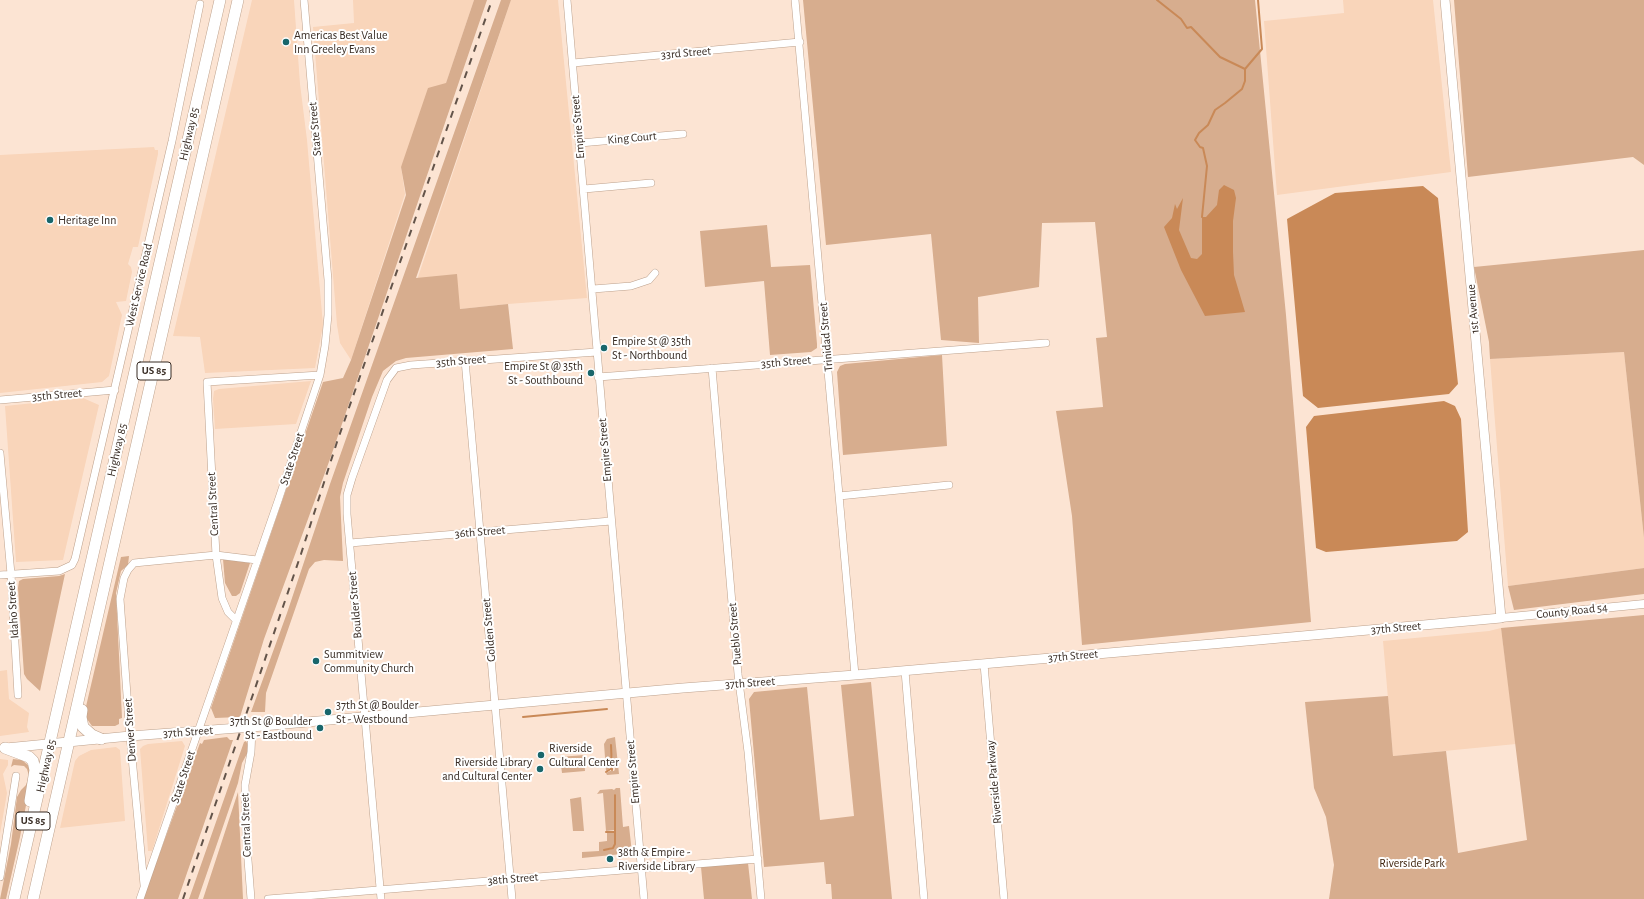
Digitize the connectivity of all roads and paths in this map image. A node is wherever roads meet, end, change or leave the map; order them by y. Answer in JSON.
{"nodes":[{"id":1,"x":220,"y":0,"type":"edge"},
{"id":2,"x":238,"y":0,"type":"edge"},
{"id":3,"x":304,"y":0,"type":"edge"},
{"id":4,"x":567,"y":0,"type":"edge"},
{"id":5,"x":795,"y":0,"type":"edge"},
{"id":6,"x":1445,"y":0,"type":"edge"},
{"id":7,"x":200,"y":4,"type":"dead end"},
{"id":8,"x":800,"y":42,"type":"junction"},
{"id":9,"x":573,"y":63,"type":"junction"},
{"id":10,"x":683,"y":134,"type":"dead end"},
{"id":11,"x":580,"y":143,"type":"junction"},
{"id":12,"x":651,"y":183,"type":"dead end"},
{"id":13,"x":584,"y":189,"type":"junction"},
{"id":14,"x":655,"y":273,"type":"dead end"},
{"id":15,"x":593,"y":290,"type":"junction"},
{"id":16,"x":1046,"y":343,"type":"dead end"},
{"id":17,"x":597,"y":352,"type":"junction"},
{"id":18,"x":828,"y":358,"type":"junction"},
{"id":19,"x":465,"y":360,"type":"junction"},
{"id":20,"x":396,"y":368,"type":"joint"},
{"id":21,"x":712,"y":368,"type":"junction"},
{"id":22,"x":320,"y":374,"type":"junction"},
{"id":23,"x":598,"y":377,"type":"junction"},
{"id":24,"x":115,"y":390,"type":"junction"},
{"id":25,"x":0,"y":400,"type":"edge"},
{"id":26,"x":0,"y":453,"type":"edge"},
{"id":27,"x":950,"y":486,"type":"dead end"},
{"id":28,"x":839,"y":496,"type":"junction"},
{"id":29,"x":611,"y":521,"type":"junction"},
{"id":30,"x":480,"y":531,"type":"junction"},
{"id":31,"x":350,"y":543,"type":"junction"},
{"id":32,"x":216,"y":555,"type":"junction"},
{"id":33,"x":257,"y":560,"type":"junction"},
{"id":34,"x":11,"y":574,"type":"junction"},
{"id":35,"x":0,"y":575,"type":"edge"},
{"id":36,"x":1644,"y":604,"type":"edge"},
{"id":37,"x":100,"y":612,"type":"junction"},
{"id":38,"x":1501,"y":618,"type":"junction"},
{"id":39,"x":236,"y":620,"type":"junction"},
{"id":40,"x":984,"y":664,"type":"junction"},
{"id":41,"x":905,"y":671,"type":"junction"},
{"id":42,"x":855,"y":675,"type":"junction"},
{"id":43,"x":740,"y":684,"type":"junction"},
{"id":44,"x":626,"y":694,"type":"junction"},
{"id":45,"x":18,"y":695,"type":"dead end"},
{"id":46,"x":495,"y":706,"type":"junction"},
{"id":47,"x":365,"y":717,"type":"junction"},
{"id":48,"x":252,"y":727,"type":"junction"},
{"id":49,"x":198,"y":731,"type":"junction"},
{"id":50,"x":130,"y":736,"type":"junction"},
{"id":51,"x":101,"y":739,"type":"junction"},
{"id":52,"x":69,"y":742,"type":"junction"},
{"id":53,"x":51,"y":744,"type":"junction"},
{"id":54,"x":3,"y":748,"type":"edge"},
{"id":55,"x":16,"y":776,"type":"dead end"},
{"id":56,"x":28,"y":839,"type":"junction"},
{"id":57,"x":758,"y":859,"type":"junction"},
{"id":58,"x":641,"y":869,"type":"junction"},
{"id":59,"x":0,"y":876,"type":"edge"},
{"id":60,"x":510,"y":879,"type":"junction"},
{"id":61,"x":144,"y":888,"type":"junction"},
{"id":62,"x":380,"y":890,"type":"junction"},
{"id":63,"x":14,"y":899,"type":"edge"},
{"id":64,"x":33,"y":899,"type":"edge"},
{"id":65,"x":140,"y":899,"type":"edge"},
{"id":66,"x":251,"y":899,"type":"edge"},
{"id":67,"x":268,"y":899,"type":"edge"},
{"id":68,"x":381,"y":899,"type":"edge"},
{"id":69,"x":512,"y":899,"type":"edge"},
{"id":70,"x":644,"y":899,"type":"edge"},
{"id":71,"x":761,"y":899,"type":"edge"},
{"id":72,"x":924,"y":899,"type":"edge"},
{"id":73,"x":1004,"y":899,"type":"edge"}],
"edges":[{"from":1,"to":53,"type":"highway","name":"Highway 85","number":"US 85"},
{"from":2,"to":37,"type":"highway","name":"Highway 85","number":"US 85"},
{"from":3,"to":22,"type":"street","name":"State Street"},
{"from":4,"to":9,"type":"street","name":"Empire Street"},
{"from":5,"to":8,"type":"street","name":"Trinidad Street"},
{"from":6,"to":38,"type":"main road","name":"1st Avenue"},
{"from":7,"to":24,"type":"street","name":"West Service Road"},
{"from":8,"to":9,"type":"street","name":"33rd Street"},
{"from":8,"to":18,"type":"street","name":"Trinidad Street"},
{"from":9,"to":11,"type":"street","name":"Empire Street"},
{"from":10,"to":11,"type":"street","name":"King Court"},
{"from":11,"to":13,"type":"street","name":"Empire Street"},
{"from":12,"to":13,"type":"street"},
{"from":13,"to":15,"type":"street","name":"Empire Street"},
{"from":14,"to":15,"type":"street"},
{"from":15,"to":17,"type":"street","name":"Empire Street"},
{"from":16,"to":18,"type":"street","name":"35th Street"},
{"from":17,"to":19,"type":"street","name":"35th Street"},
{"from":17,"to":23,"type":"street","name":"Empire Street"},
{"from":18,"to":21,"type":"street","name":"35th Street"},
{"from":18,"to":28,"type":"street","name":"Trinidad Street"},
{"from":19,"to":20,"type":"street","name":"35th Street"},
{"from":19,"to":30,"type":"street","name":"Golden Street"},
{"from":20,"to":31,"type":"street","name":"Boulder Street"},
{"from":21,"to":23,"type":"street","name":"35th Street"},
{"from":21,"to":43,"type":"street","name":"Pueblo Street"},
{"from":22,"to":32,"type":"street","name":"Central Street"},
{"from":22,"to":33,"type":"street","name":"State Street"},
{"from":23,"to":29,"type":"street","name":"Empire Street"},
{"from":24,"to":25,"type":"street","name":"35th Street"},
{"from":24,"to":34,"type":"street","name":"West Service Road"},
{"from":26,"to":34,"type":"street","name":"Idaho Street"},
{"from":27,"to":28,"type":"street"},
{"from":28,"to":42,"type":"street","name":"Trinidad Street"},
{"from":29,"to":30,"type":"street","name":"36th Street"},
{"from":29,"to":44,"type":"street","name":"Empire Street"},
{"from":30,"to":31,"type":"street","name":"36th Street"},
{"from":30,"to":46,"type":"street","name":"Golden Street"},
{"from":31,"to":47,"type":"street","name":"Boulder Street"},
{"from":32,"to":33,"type":"street"},
{"from":32,"to":39,"type":"street","name":"Central Street"},
{"from":32,"to":50,"type":"street","name":"Denver Street"},
{"from":33,"to":39,"type":"street","name":"State Street"},
{"from":34,"to":35,"type":"street"},
{"from":34,"to":45,"type":"street","name":"Idaho Street"},
{"from":36,"to":38,"type":"street","name":"County Road 54"},
{"from":37,"to":51,"type":"highway"},
{"from":37,"to":52,"type":"highway","name":"Highway 85","number":"US 85"},
{"from":38,"to":40,"type":"main road","name":"37th Street"},
{"from":39,"to":49,"type":"street","name":"State Street"},
{"from":40,"to":41,"type":"main road","name":"37th Street"},
{"from":40,"to":73,"type":"street","name":"Riverside Parkway"},
{"from":41,"to":42,"type":"main road","name":"37th Street"},
{"from":41,"to":72,"type":"street"},
{"from":42,"to":43,"type":"main road","name":"37th Street"},
{"from":43,"to":44,"type":"main road","name":"37th Street"},
{"from":43,"to":57,"type":"street","name":"Pueblo Street"},
{"from":44,"to":46,"type":"main road","name":"37th Street"},
{"from":44,"to":58,"type":"street","name":"Empire Street"},
{"from":46,"to":47,"type":"main road","name":"37th Street"},
{"from":46,"to":60,"type":"street","name":"Golden Street"},
{"from":47,"to":48,"type":"main road","name":"37th Street"},
{"from":47,"to":62,"type":"street","name":"Boulder Street"},
{"from":48,"to":49,"type":"main road","name":"37th Street"},
{"from":48,"to":66,"type":"street","name":"Central Street"},
{"from":49,"to":50,"type":"main road","name":"37th Street"},
{"from":49,"to":61,"type":"street","name":"State Street"},
{"from":50,"to":51,"type":"main road","name":"37th Street"},
{"from":50,"to":61,"type":"street","name":"Denver Street"},
{"from":51,"to":52,"type":"main road","name":"37th Street"},
{"from":52,"to":53,"type":"main road","name":"37th Street"},
{"from":52,"to":64,"type":"highway","name":"Highway 85","number":"US 85"},
{"from":53,"to":54,"type":"main road","name":"37th Street"},
{"from":53,"to":56,"type":"highway","name":"Highway 85","number":"US 85"},
{"from":54,"to":56,"type":"highway"},
{"from":55,"to":59,"type":"street"},
{"from":56,"to":63,"type":"highway","name":"Highway 85","number":"US 85"},
{"from":57,"to":58,"type":"street","name":"38th Street"},
{"from":57,"to":71,"type":"street","name":"Pueblo Street"},
{"from":58,"to":60,"type":"street","name":"38th Street"},
{"from":58,"to":70,"type":"street","name":"Empire Street"},
{"from":60,"to":62,"type":"street","name":"38th Street"},
{"from":60,"to":69,"type":"street","name":"Golden Street"},
{"from":61,"to":65,"type":"street","name":"State Street"},
{"from":62,"to":67,"type":"street","name":"38th Street"},
{"from":62,"to":68,"type":"street","name":"Boulder Street"}]}
